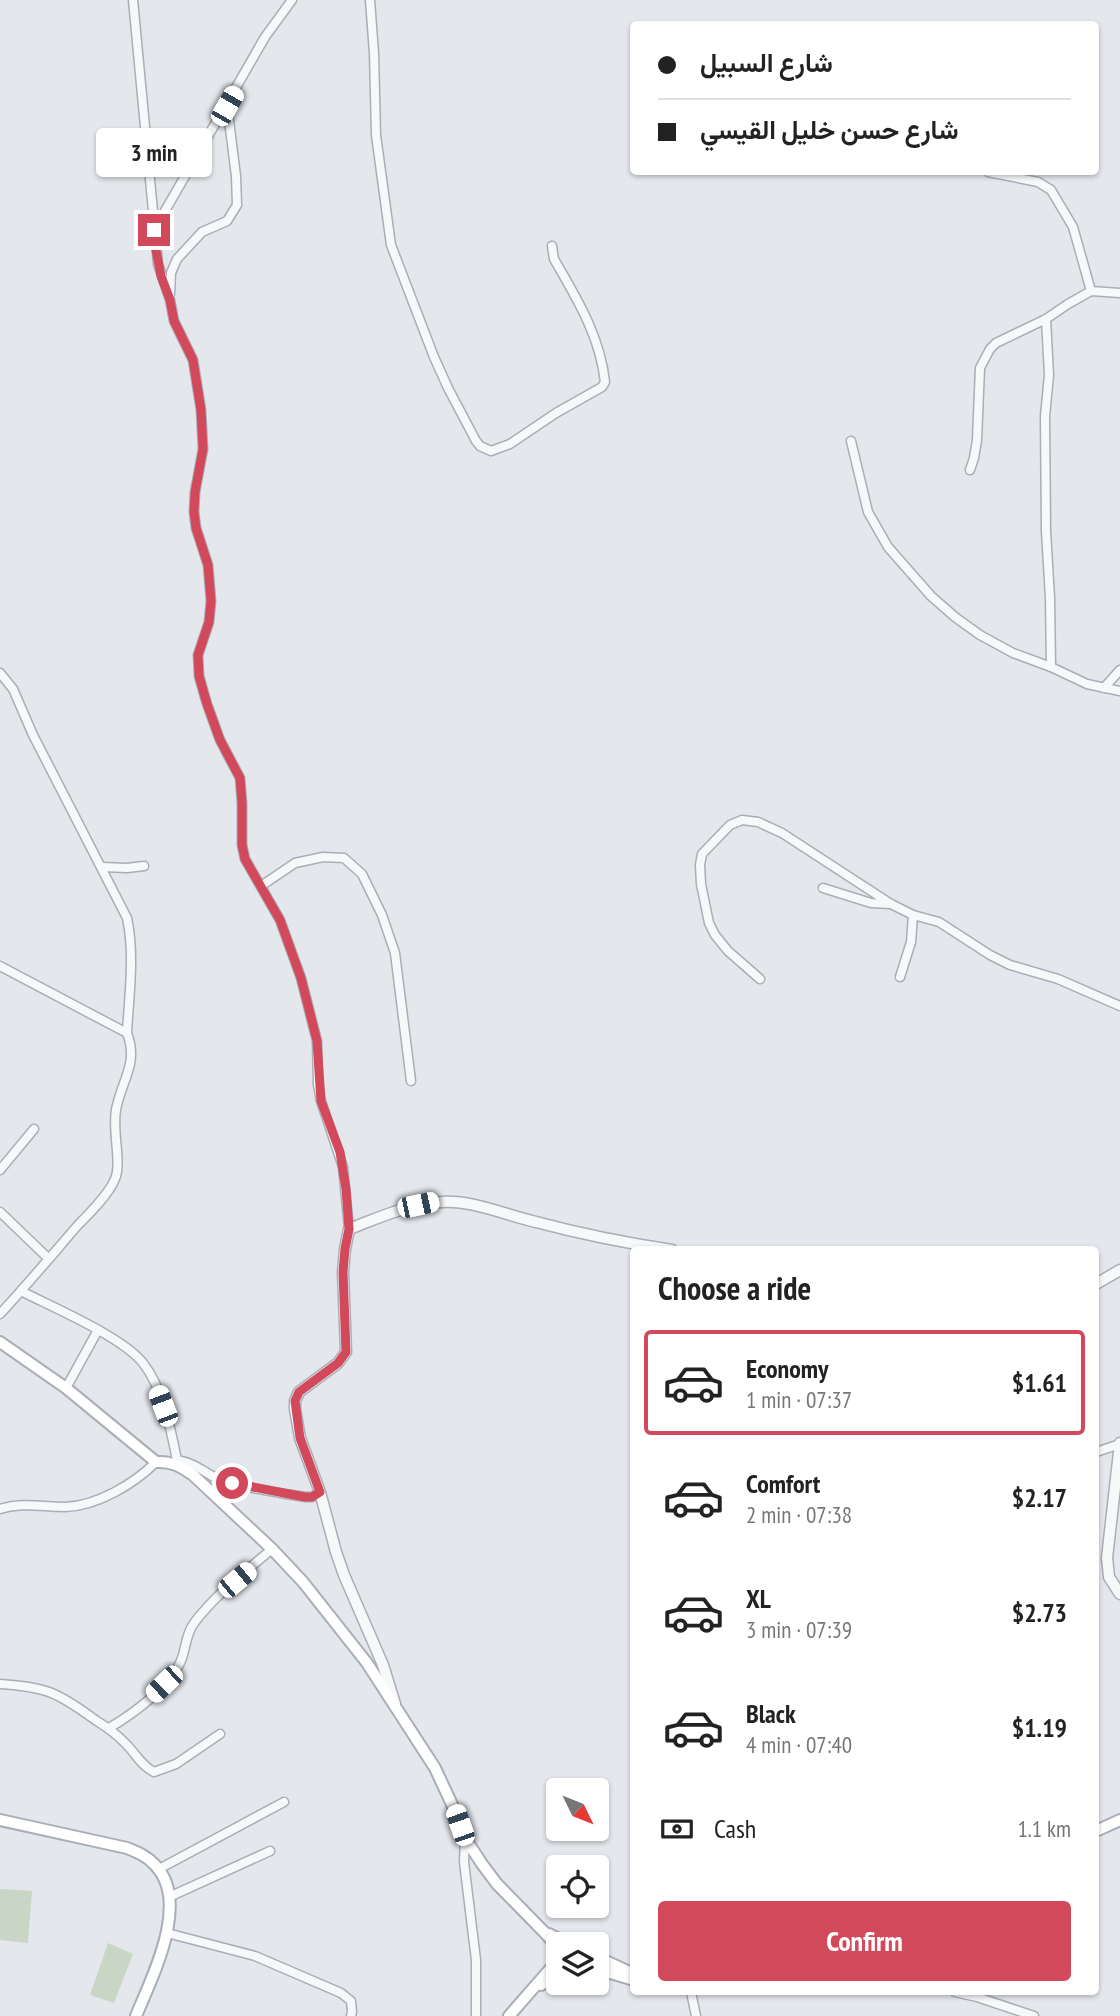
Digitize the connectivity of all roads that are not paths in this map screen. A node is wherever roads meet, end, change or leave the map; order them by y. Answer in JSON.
{"nodes":[{"id":1,"x":133,"y":0,"type":"edge"},
{"id":2,"x":292,"y":0,"type":"edge"},
{"id":3,"x":370,"y":0,"type":"edge"},
{"id":4,"x":227,"y":106,"type":"junction"},
{"id":5,"x":1003,"y":175,"type":"edge"},
{"id":6,"x":154,"y":230,"type":"junction"},
{"id":7,"x":552,"y":246,"type":"dead end"},
{"id":8,"x":1091,"y":292,"type":"junction"},
{"id":9,"x":1120,"y":293,"type":"edge"},
{"id":10,"x":170,"y":300,"type":"junction"},
{"id":11,"x":1046,"y":319,"type":"junction"},
{"id":12,"x":850,"y":441,"type":"dead end"},
{"id":13,"x":970,"y":470,"type":"dead end"},
{"id":14,"x":1051,"y":667,"type":"junction"},
{"id":15,"x":1120,"y":670,"type":"edge"},
{"id":16,"x":0,"y":673,"type":"edge"},
{"id":17,"x":1104,"y":688,"type":"junction"},
{"id":18,"x":1120,"y":691,"type":"edge"},
{"id":19,"x":145,"y":866,"type":"dead end"},
{"id":20,"x":102,"y":867,"type":"junction"},
{"id":21,"x":261,"y":886,"type":"junction"},
{"id":22,"x":823,"y":888,"type":"dead end"},
{"id":23,"x":891,"y":904,"type":"junction"},
{"id":24,"x":913,"y":915,"type":"junction"},
{"id":25,"x":0,"y":966,"type":"edge"},
{"id":26,"x":900,"y":977,"type":"dead end"},
{"id":27,"x":760,"y":979,"type":"dead end"},
{"id":28,"x":1120,"y":1006,"type":"edge"},
{"id":29,"x":127,"y":1033,"type":"junction"},
{"id":30,"x":411,"y":1081,"type":"dead end"},
{"id":31,"x":34,"y":1129,"type":"dead end"},
{"id":32,"x":0,"y":1170,"type":"edge"},
{"id":33,"x":0,"y":1212,"type":"edge"},
{"id":34,"x":349,"y":1229,"type":"junction"},
{"id":35,"x":650,"y":1246,"type":"edge"},
{"id":36,"x":49,"y":1259,"type":"junction"},
{"id":37,"x":1120,"y":1270,"type":"edge"},
{"id":38,"x":1099,"y":1282,"type":"edge"},
{"id":39,"x":21,"y":1291,"type":"junction"},
{"id":40,"x":0,"y":1314,"type":"edge"},
{"id":41,"x":98,"y":1330,"type":"junction"},
{"id":42,"x":0,"y":1342,"type":"edge"},
{"id":43,"x":66,"y":1388,"type":"junction"},
{"id":44,"x":1120,"y":1443,"type":"edge"},
{"id":45,"x":1099,"y":1451,"type":"edge"},
{"id":46,"x":156,"y":1462,"type":"junction"},
{"id":47,"x":178,"y":1462,"type":"junction"},
{"id":48,"x":1118,"y":1469,"type":"edge"},
{"id":49,"x":320,"y":1492,"type":"junction"},
{"id":50,"x":0,"y":1508,"type":"edge"},
{"id":51,"x":272,"y":1549,"type":"junction"},
{"id":52,"x":1120,"y":1594,"type":"edge"},
{"id":53,"x":0,"y":1684,"type":"edge"},
{"id":54,"x":396,"y":1708,"type":"junction"},
{"id":55,"x":109,"y":1728,"type":"junction"},
{"id":56,"x":220,"y":1734,"type":"dead end"},
{"id":57,"x":284,"y":1802,"type":"dead end"},
{"id":58,"x":0,"y":1820,"type":"edge"},
{"id":59,"x":1120,"y":1820,"type":"edge"},
{"id":60,"x":1099,"y":1830,"type":"edge"},
{"id":61,"x":465,"y":1838,"type":"junction"},
{"id":62,"x":270,"y":1851,"type":"dead end"},
{"id":63,"x":159,"y":1869,"type":"junction"},
{"id":64,"x":169,"y":1897,"type":"junction"},
{"id":65,"x":167,"y":1933,"type":"junction"},
{"id":66,"x":546,"y":1934,"type":"edge"},
{"id":67,"x":609,"y":1963,"type":"edge"},
{"id":68,"x":630,"y":1972,"type":"edge"},
{"id":69,"x":609,"y":1973,"type":"edge"},
{"id":70,"x":546,"y":1975,"type":"edge"},
{"id":71,"x":630,"y":1979,"type":"edge"},
{"id":72,"x":546,"y":1981,"type":"edge"},
{"id":73,"x":535,"y":1988,"type":"junction"},
{"id":74,"x":692,"y":1995,"type":"edge"},
{"id":75,"x":968,"y":1995,"type":"edge"},
{"id":76,"x":136,"y":2016,"type":"edge"},
{"id":77,"x":351,"y":2016,"type":"edge"},
{"id":78,"x":476,"y":2016,"type":"edge"},
{"id":79,"x":509,"y":2016,"type":"edge"},
{"id":80,"x":696,"y":2016,"type":"edge"},
{"id":81,"x":1034,"y":2016,"type":"edge"}],
"edges":[{"from":1,"to":6,"type":"street"},
{"from":2,"to":4,"type":"street"},
{"from":3,"to":7,"type":"street"},
{"from":4,"to":6,"type":"street"},
{"from":4,"to":10,"type":"street"},
{"from":5,"to":8,"type":"street"},
{"from":6,"to":10,"type":"street"},
{"from":8,"to":9,"type":"street"},
{"from":8,"to":11,"type":"street"},
{"from":10,"to":21,"type":"street"},
{"from":11,"to":13,"type":"street"},
{"from":11,"to":14,"type":"street"},
{"from":12,"to":14,"type":"street"},
{"from":14,"to":17,"type":"street"},
{"from":15,"to":17,"type":"street"},
{"from":16,"to":20,"type":"street"},
{"from":17,"to":18,"type":"street"},
{"from":19,"to":20,"type":"street"},
{"from":20,"to":29,"type":"street"},
{"from":21,"to":30,"type":"street"},
{"from":21,"to":34,"type":"street"},
{"from":22,"to":23,"type":"street"},
{"from":23,"to":24,"type":"street"},
{"from":23,"to":27,"type":"street"},
{"from":24,"to":26,"type":"street"},
{"from":24,"to":28,"type":"street"},
{"from":25,"to":29,"type":"street"},
{"from":29,"to":36,"type":"street"},
{"from":31,"to":32,"type":"street"},
{"from":33,"to":36,"type":"street"},
{"from":34,"to":35,"type":"street"},
{"from":34,"to":49,"type":"street"},
{"from":36,"to":39,"type":"street"},
{"from":37,"to":38,"type":"street"},
{"from":39,"to":40,"type":"street"},
{"from":39,"to":41,"type":"street"},
{"from":41,"to":43,"type":"street"},
{"from":41,"to":47,"type":"street"},
{"from":42,"to":43,"type":"main road"},
{"from":43,"to":46,"type":"main road"},
{"from":44,"to":45,"type":"street"},
{"from":44,"to":48,"type":"street"},
{"from":46,"to":47,"type":"main road"},
{"from":46,"to":50,"type":"street"},
{"from":47,"to":49,"type":"street"},
{"from":47,"to":51,"type":"main road"},
{"from":48,"to":52,"type":"street"},
{"from":49,"to":54,"type":"street"},
{"from":51,"to":54,"type":"main road"},
{"from":51,"to":55,"type":"street"},
{"from":53,"to":55,"type":"street"},
{"from":54,"to":61,"type":"main road"},
{"from":55,"to":56,"type":"street"},
{"from":57,"to":63,"type":"street"},
{"from":58,"to":63,"type":"main road"},
{"from":59,"to":60,"type":"main road"},
{"from":61,"to":66,"type":"main road"},
{"from":61,"to":78,"type":"street"},
{"from":62,"to":64,"type":"street"},
{"from":63,"to":64,"type":"main road"},
{"from":64,"to":65,"type":"main road"},
{"from":65,"to":76,"type":"main road"},
{"from":65,"to":77,"type":"street"},
{"from":67,"to":68,"type":"main road"},
{"from":69,"to":71,"type":"main road"},
{"from":70,"to":73,"type":"main road"},
{"from":72,"to":73,"type":"main road"},
{"from":73,"to":79,"type":"main road"},
{"from":74,"to":80,"type":"street"},
{"from":75,"to":81,"type":"street"}]}
